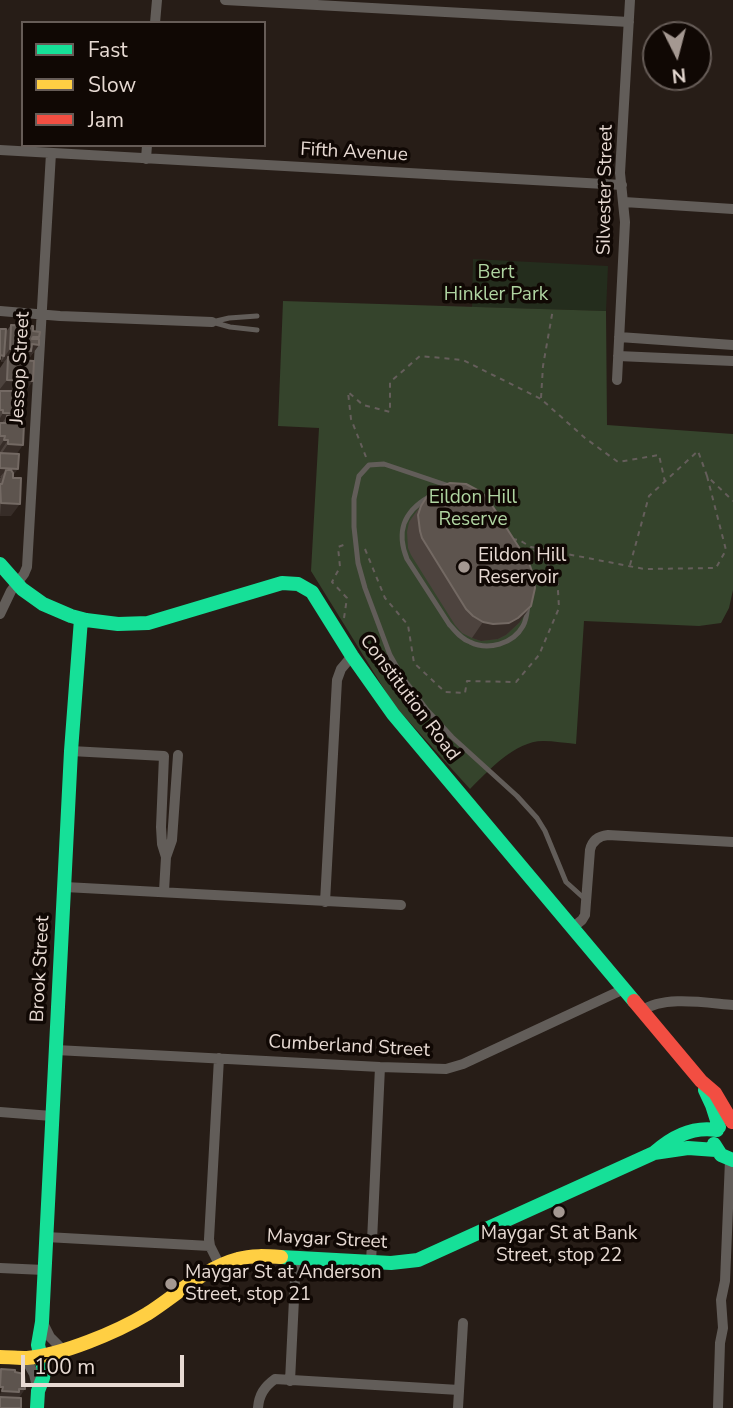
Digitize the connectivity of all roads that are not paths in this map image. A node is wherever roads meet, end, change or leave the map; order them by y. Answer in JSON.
{"nodes":[{"id":1,"x":157,"y":0,"type":"edge"},
{"id":2,"x":225,"y":0,"type":"edge"},
{"id":3,"x":630,"y":0,"type":"edge"},
{"id":4,"x":155,"y":21,"type":"edge"},
{"id":5,"x":629,"y":22,"type":"junction"},
{"id":6,"x":147,"y":147,"type":"edge"},
{"id":7,"x":0,"y":150,"type":"edge"},
{"id":8,"x":51,"y":153,"type":"junction"},
{"id":9,"x":146,"y":159,"type":"junction"},
{"id":10,"x":622,"y":185,"type":"junction"},
{"id":11,"x":624,"y":202,"type":"junction"},
{"id":12,"x":733,"y":209,"type":"edge"},
{"id":13,"x":0,"y":311,"type":"edge"},
{"id":14,"x":41,"y":314,"type":"junction"},
{"id":15,"x":257,"y":316,"type":"dead end"},
{"id":16,"x":212,"y":322,"type":"junction"},
{"id":17,"x":257,"y":330,"type":"dead end"},
{"id":18,"x":618,"y":337,"type":"junction"},
{"id":19,"x":733,"y":345,"type":"edge"},
{"id":20,"x":618,"y":356,"type":"junction"},
{"id":21,"x":733,"y":361,"type":"edge"},
{"id":22,"x":617,"y":380,"type":"dead end"},
{"id":23,"x":435,"y":481,"type":"junction"},
{"id":24,"x":457,"y":490,"type":"edge"},
{"id":25,"x":439,"y":495,"type":"edge"},
{"id":26,"x":432,"y":496,"type":"junction"},
{"id":27,"x":0,"y":564,"type":"edge"},
{"id":28,"x":18,"y":583,"type":"junction"},
{"id":29,"x":527,"y":595,"type":"edge"},
{"id":30,"x":0,"y":614,"type":"edge"},
{"id":31,"x":81,"y":619,"type":"junction"},
{"id":32,"x":352,"y":656,"type":"junction"},
{"id":33,"x":71,"y":751,"type":"junction"},
{"id":34,"x":733,"y":842,"type":"edge"},
{"id":35,"x":65,"y":887,"type":"junction"},
{"id":36,"x":164,"y":891,"type":"junction"},
{"id":37,"x":586,"y":900,"type":"junction"},
{"id":38,"x":325,"y":902,"type":"junction"},
{"id":39,"x":401,"y":905,"type":"dead end"},
{"id":40,"x":572,"y":928,"type":"junction"},
{"id":41,"x":624,"y":989,"type":"junction"},
{"id":42,"x":733,"y":1005,"type":"edge"},
{"id":43,"x":642,"y":1011,"type":"junction"},
{"id":44,"x":56,"y":1049,"type":"junction"},
{"id":45,"x":219,"y":1058,"type":"junction"},
{"id":46,"x":380,"y":1067,"type":"junction"},
{"id":47,"x":0,"y":1112,"type":"edge"},
{"id":48,"x":52,"y":1116,"type":"junction"},
{"id":49,"x":725,"y":1125,"type":"edge"},
{"id":50,"x":716,"y":1150,"type":"junction"},
{"id":51,"x":654,"y":1153,"type":"junction"},
{"id":52,"x":732,"y":1160,"type":"edge"},
{"id":53,"x":46,"y":1237,"type":"junction"},
{"id":54,"x":210,"y":1246,"type":"junction"},
{"id":55,"x":296,"y":1258,"type":"junction"},
{"id":56,"x":371,"y":1263,"type":"junction"},
{"id":57,"x":219,"y":1264,"type":"junction"},
{"id":58,"x":0,"y":1268,"type":"edge"},
{"id":59,"x":44,"y":1270,"type":"junction"},
{"id":60,"x":42,"y":1322,"type":"junction"},
{"id":61,"x":463,"y":1323,"type":"dead end"},
{"id":62,"x":63,"y":1350,"type":"junction"},
{"id":63,"x":41,"y":1356,"type":"junction"},
{"id":64,"x":0,"y":1357,"type":"edge"},
{"id":65,"x":25,"y":1358,"type":"junction"},
{"id":66,"x":290,"y":1381,"type":"junction"},
{"id":67,"x":459,"y":1390,"type":"junction"},
{"id":68,"x":38,"y":1391,"type":"junction"},
{"id":69,"x":37,"y":1408,"type":"edge"},
{"id":70,"x":258,"y":1408,"type":"edge"},
{"id":71,"x":458,"y":1408,"type":"edge"},
{"id":72,"x":718,"y":1408,"type":"edge"}],
"edges":[{"from":1,"to":4,"type":"street"},
{"from":2,"to":5,"type":"street"},
{"from":3,"to":5,"type":"street","name":"Silvester Street"},
{"from":5,"to":10,"type":"street","name":"Silvester Street"},
{"from":6,"to":9,"type":"street"},
{"from":7,"to":8,"type":"street","name":"Fifth Avenue"},
{"from":8,"to":9,"type":"street","name":"Fifth Avenue"},
{"from":8,"to":14,"type":"street","name":"Jessop Street"},
{"from":9,"to":10,"type":"street","name":"Fifth Avenue"},
{"from":10,"to":11,"type":"street","name":"Silvester Street"},
{"from":11,"to":12,"type":"street"},
{"from":11,"to":18,"type":"street","name":"Silvester Street"},
{"from":13,"to":14,"type":"street"},
{"from":14,"to":16,"type":"street"},
{"from":14,"to":28,"type":"street","name":"Jessop Street"},
{"from":15,"to":16,"type":"lane"},
{"from":16,"to":17,"type":"lane"},
{"from":18,"to":19,"type":"street"},
{"from":18,"to":20,"type":"street","name":"Silvester Street"},
{"from":20,"to":21,"type":"street"},
{"from":20,"to":22,"type":"street","name":"Silvester Street"},
{"from":23,"to":24,"type":"lane"},
{"from":23,"to":26,"type":"lane"},
{"from":23,"to":37,"type":"lane"},
{"from":25,"to":26,"type":"lane"},
{"from":26,"to":29,"type":"lane"},
{"from":27,"to":28,"type":"street","name":"Constitution Road"},
{"from":28,"to":30,"type":"street","name":"Jessop Street"},
{"from":28,"to":31,"type":"street","name":"Constitution Road"},
{"from":31,"to":32,"type":"street","name":"Constitution Road"},
{"from":31,"to":33,"type":"street","name":"Brook Street"},
{"from":32,"to":38,"type":"street"},
{"from":32,"to":40,"type":"street","name":"Constitution Road"},
{"from":33,"to":35,"type":"street","name":"Brook Street"},
{"from":33,"to":36,"type":"street"},
{"from":34,"to":37,"type":"street"},
{"from":35,"to":36,"type":"street"},
{"from":35,"to":44,"type":"street","name":"Brook Street"},
{"from":36,"to":38,"type":"street"},
{"from":37,"to":40,"type":"street"},
{"from":38,"to":39,"type":"street"},
{"from":40,"to":41,"type":"street","name":"Constitution Road"},
{"from":41,"to":43,"type":"street","name":"Constitution Road"},
{"from":41,"to":46,"type":"street","name":"Cumberland Street"},
{"from":42,"to":43,"type":"street"},
{"from":43,"to":49,"type":"street","name":"Constitution Road"},
{"from":44,"to":45,"type":"street","name":"Cumberland Street"},
{"from":44,"to":48,"type":"street","name":"Brook Street"},
{"from":45,"to":46,"type":"street","name":"Cumberland Street"},
{"from":45,"to":54,"type":"street"},
{"from":46,"to":56,"type":"street"},
{"from":47,"to":48,"type":"street"},
{"from":48,"to":53,"type":"street","name":"Brook Street"},
{"from":49,"to":50,"type":"street"},
{"from":49,"to":51,"type":"street","name":"Maygar Street"},
{"from":50,"to":51,"type":"street","name":"Maygar Street"},
{"from":50,"to":52,"type":"street"},
{"from":51,"to":56,"type":"street","name":"Maygar Street"},
{"from":52,"to":72,"type":"street"},
{"from":53,"to":54,"type":"street"},
{"from":53,"to":59,"type":"street","name":"Brook Street"},
{"from":54,"to":57,"type":"street"},
{"from":55,"to":56,"type":"street","name":"Maygar Street"},
{"from":55,"to":57,"type":"street","name":"Maygar Street"},
{"from":55,"to":66,"type":"street"},
{"from":57,"to":62,"type":"street","name":"Maygar Street"},
{"from":58,"to":59,"type":"street"},
{"from":59,"to":60,"type":"street","name":"Brook Street"},
{"from":60,"to":62,"type":"street"},
{"from":60,"to":63,"type":"street","name":"Brook Street"},
{"from":61,"to":67,"type":"street"},
{"from":62,"to":63,"type":"street","name":"Maygar Street"},
{"from":63,"to":65,"type":"street","name":"Maygar Street"},
{"from":63,"to":68,"type":"street","name":"Brook Street"},
{"from":64,"to":65,"type":"street","name":"Maygar Street"},
{"from":65,"to":68,"type":"street","name":"Brook Street"},
{"from":66,"to":67,"type":"street"},
{"from":66,"to":70,"type":"street"},
{"from":67,"to":71,"type":"street"},
{"from":68,"to":69,"type":"street","name":"Brook Street"}]}
